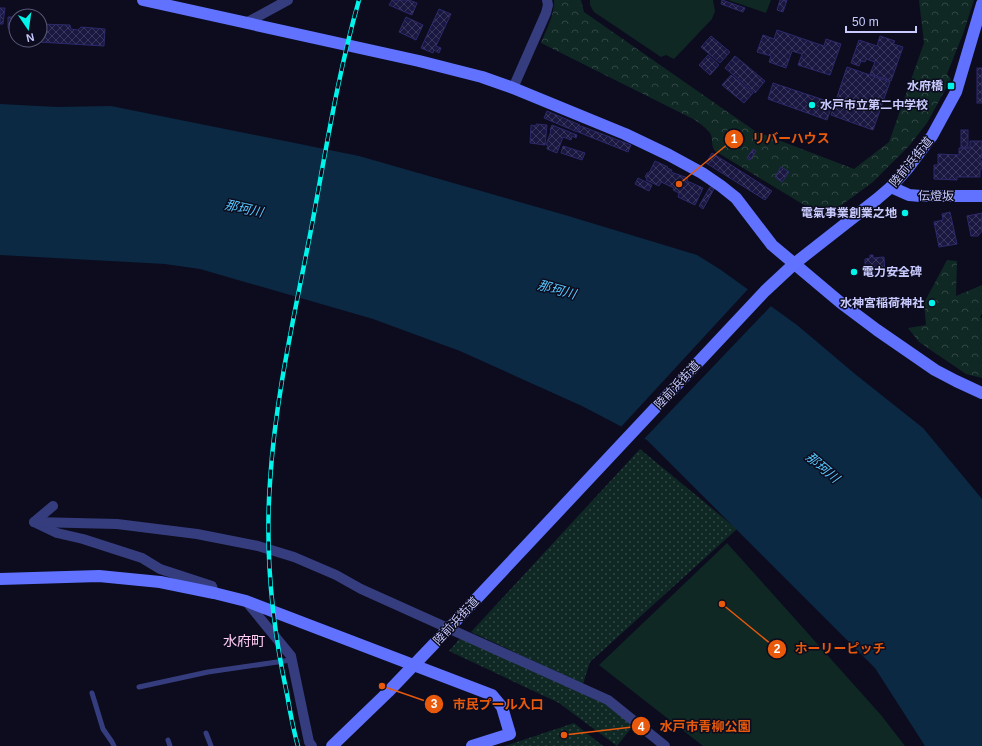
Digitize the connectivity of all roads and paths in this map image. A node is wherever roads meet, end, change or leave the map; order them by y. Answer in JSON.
{"nodes":[{"id":1,"x":143,"y":0,"type":"edge"},
{"id":2,"x":288,"y":0,"type":"edge"},
{"id":3,"x":547,"y":0,"type":"edge"},
{"id":4,"x":982,"y":4,"type":"edge"},
{"id":5,"x":246,"y":23,"type":"junction"},
{"id":6,"x":513,"y":88,"type":"junction"},
{"id":7,"x":891,"y":187,"type":"junction"},
{"id":8,"x":982,"y":196,"type":"edge"},
{"id":9,"x":794,"y":264,"type":"junction"},
{"id":10,"x":982,"y":393,"type":"edge"},
{"id":11,"x":53,"y":506,"type":"dead end"},
{"id":12,"x":34,"y":522,"type":"junction"},
{"id":13,"x":0,"y":579,"type":"edge"},
{"id":14,"x":214,"y":593,"type":"junction"},
{"id":15,"x":246,"y":601,"type":"junction"},
{"id":16,"x":292,"y":660,"type":"junction"},
{"id":17,"x":139,"y":687,"type":"dead end"},
{"id":18,"x":92,"y":693,"type":"dead end"},
{"id":19,"x":206,"y":733,"type":"dead end"},
{"id":20,"x":336,"y":742,"type":"edge"},
{"id":21,"x":309,"y":745,"type":"edge"},
{"id":22,"x":114,"y":746,"type":"edge"},
{"id":23,"x":211,"y":746,"type":"edge"},
{"id":24,"x":472,"y":746,"type":"edge"},
{"id":25,"x":665,"y":746,"type":"edge"}],
"edges":[{"from":1,"to":5,"type":"street"},
{"from":2,"to":5,"type":"street"},
{"from":3,"to":6,"type":"street"},
{"from":4,"to":7,"type":"street","name":"陸前浜街道"},
{"from":5,"to":6,"type":"street"},
{"from":6,"to":9,"type":"street"},
{"from":7,"to":8,"type":"street","name":"伝燈坂"},
{"from":7,"to":9,"type":"street","name":"陸前浜街道"},
{"from":9,"to":10,"type":"street"},
{"from":9,"to":20,"type":"street","name":"陸前浜街道"},
{"from":11,"to":12,"type":"street"},
{"from":12,"to":14,"type":"street"},
{"from":12,"to":25,"type":"street"},
{"from":13,"to":14,"type":"street"},
{"from":14,"to":15,"type":"street"},
{"from":15,"to":16,"type":"street"},
{"from":15,"to":24,"type":"street"},
{"from":16,"to":17,"type":"lane"},
{"from":16,"to":21,"type":"street"},
{"from":18,"to":22,"type":"lane"},
{"from":19,"to":23,"type":"lane"}]}
